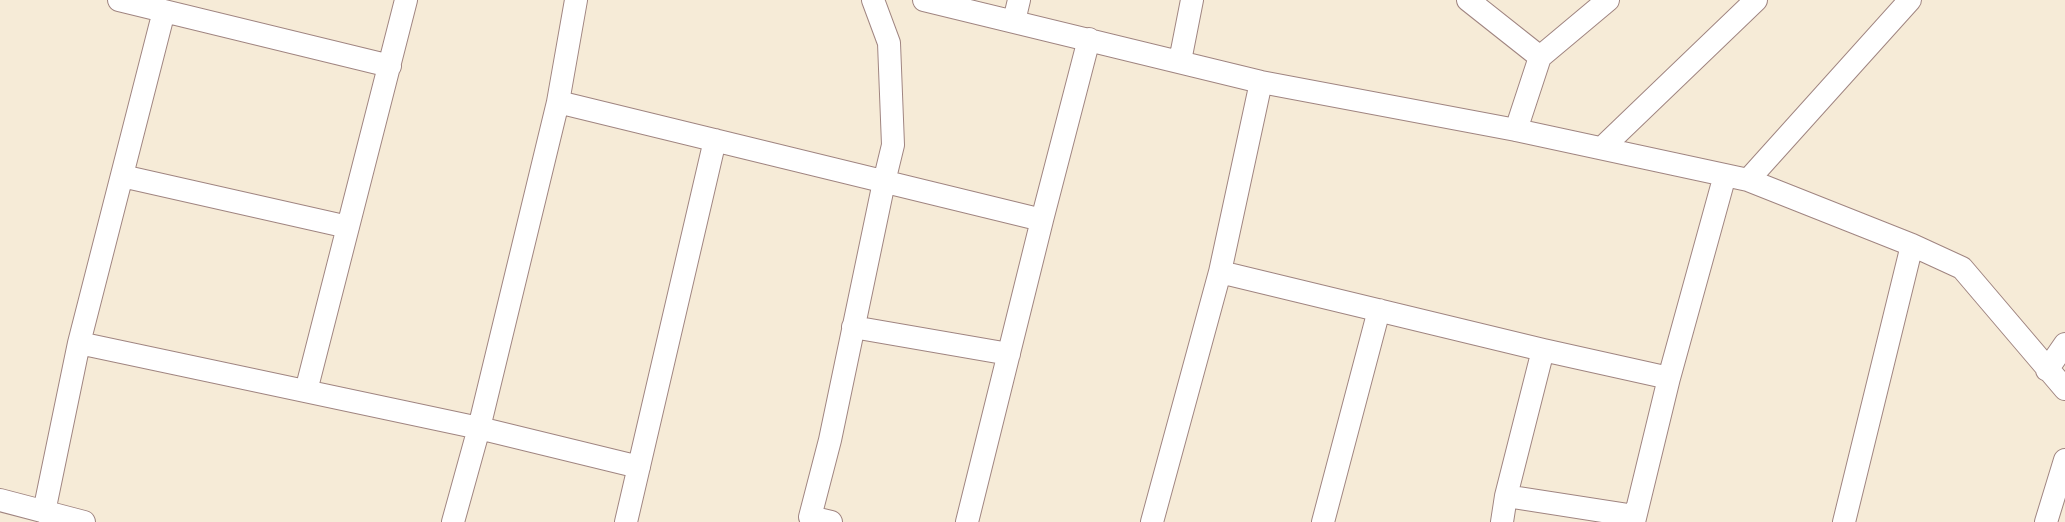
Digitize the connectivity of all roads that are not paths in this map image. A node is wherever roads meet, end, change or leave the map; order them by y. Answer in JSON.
{"nodes":[{"id":1,"x":119,"y":0,"type":"edge"},
{"id":2,"x":406,"y":0,"type":"edge"},
{"id":3,"x":576,"y":0,"type":"edge"},
{"id":4,"x":873,"y":0,"type":"edge"},
{"id":5,"x":924,"y":0,"type":"edge"},
{"id":6,"x":1192,"y":0,"type":"edge"},
{"id":7,"x":1468,"y":0,"type":"edge"},
{"id":8,"x":1608,"y":0,"type":"edge"},
{"id":9,"x":1756,"y":0,"type":"edge"},
{"id":10,"x":1910,"y":0,"type":"edge"},
{"id":11,"x":164,"y":11,"type":"junction"},
{"id":12,"x":1017,"y":11,"type":"edge"},
{"id":13,"x":1089,"y":39,"type":"junction"},
{"id":14,"x":1540,"y":57,"type":"junction"},
{"id":15,"x":1180,"y":61,"type":"junction"},
{"id":16,"x":390,"y":66,"type":"junction"},
{"id":17,"x":1262,"y":82,"type":"junction"},
{"id":18,"x":558,"y":102,"type":"junction"},
{"id":19,"x":1516,"y":130,"type":"junction"},
{"id":20,"x":715,"y":140,"type":"junction"},
{"id":21,"x":1602,"y":148,"type":"junction"},
{"id":22,"x":1725,"y":175,"type":"junction"},
{"id":23,"x":122,"y":176,"type":"junction"},
{"id":24,"x":1748,"y":180,"type":"junction"},
{"id":25,"x":884,"y":182,"type":"junction"},
{"id":26,"x":1042,"y":220,"type":"junction"},
{"id":27,"x":348,"y":226,"type":"junction"},
{"id":28,"x":1912,"y":245,"type":"junction"},
{"id":29,"x":1220,"y":272,"type":"junction"},
{"id":30,"x":1379,"y":310,"type":"junction"},
{"id":31,"x":853,"y":327,"type":"junction"},
{"id":32,"x":79,"y":343,"type":"junction"},
{"id":33,"x":2065,"y":344,"type":"edge"},
{"id":34,"x":1543,"y":350,"type":"junction"},
{"id":35,"x":1009,"y":354,"type":"junction"},
{"id":36,"x":2047,"y":370,"type":"junction"},
{"id":37,"x":1669,"y":378,"type":"junction"},
{"id":38,"x":2065,"y":389,"type":"edge"},
{"id":39,"x":306,"y":391,"type":"junction"},
{"id":40,"x":479,"y":428,"type":"junction"},
{"id":41,"x":2065,"y":460,"type":"edge"},
{"id":42,"x":639,"y":467,"type":"junction"},
{"id":43,"x":1506,"y":496,"type":"junction"},
{"id":44,"x":0,"y":500,"type":"edge"},
{"id":45,"x":44,"y":512,"type":"junction"},
{"id":46,"x":1634,"y":519,"type":"edge"},
{"id":47,"x":817,"y":520,"type":"edge"},
{"id":48,"x":84,"y":522,"type":"edge"},
{"id":49,"x":453,"y":522,"type":"edge"},
{"id":50,"x":626,"y":522,"type":"edge"},
{"id":51,"x":967,"y":522,"type":"edge"},
{"id":52,"x":1152,"y":522,"type":"edge"},
{"id":53,"x":1324,"y":522,"type":"edge"},
{"id":54,"x":1502,"y":522,"type":"edge"},
{"id":55,"x":1844,"y":522,"type":"edge"},
{"id":56,"x":2046,"y":522,"type":"edge"}],
"edges":[{"from":1,"to":11,"type":"street"},
{"from":2,"to":16,"type":"street"},
{"from":3,"to":18,"type":"street"},
{"from":4,"to":25,"type":"street"},
{"from":5,"to":12,"type":"street"},
{"from":6,"to":15,"type":"street"},
{"from":7,"to":14,"type":"street"},
{"from":8,"to":14,"type":"street"},
{"from":9,"to":21,"type":"street"},
{"from":10,"to":24,"type":"street"},
{"from":11,"to":16,"type":"street"},
{"from":11,"to":23,"type":"street"},
{"from":12,"to":13,"type":"street"},
{"from":13,"to":15,"type":"street"},
{"from":13,"to":26,"type":"street"},
{"from":14,"to":19,"type":"street"},
{"from":15,"to":17,"type":"street"},
{"from":16,"to":27,"type":"street"},
{"from":17,"to":19,"type":"street"},
{"from":17,"to":29,"type":"street"},
{"from":18,"to":20,"type":"street"},
{"from":18,"to":40,"type":"street"},
{"from":19,"to":21,"type":"street"},
{"from":20,"to":25,"type":"street"},
{"from":20,"to":42,"type":"street"},
{"from":21,"to":22,"type":"street"},
{"from":22,"to":24,"type":"street"},
{"from":22,"to":37,"type":"street"},
{"from":23,"to":27,"type":"street"},
{"from":23,"to":32,"type":"street"},
{"from":24,"to":28,"type":"street"},
{"from":25,"to":26,"type":"street"},
{"from":25,"to":31,"type":"street"},
{"from":26,"to":35,"type":"street"},
{"from":27,"to":39,"type":"street"},
{"from":28,"to":36,"type":"street"},
{"from":28,"to":55,"type":"street"},
{"from":29,"to":30,"type":"street"},
{"from":29,"to":52,"type":"street"},
{"from":30,"to":34,"type":"street"},
{"from":30,"to":53,"type":"street"},
{"from":31,"to":35,"type":"street"},
{"from":31,"to":47,"type":"street"},
{"from":32,"to":39,"type":"street"},
{"from":32,"to":45,"type":"street"},
{"from":33,"to":36,"type":"street"},
{"from":34,"to":37,"type":"street"},
{"from":34,"to":43,"type":"street"},
{"from":35,"to":51,"type":"street"},
{"from":36,"to":38,"type":"street"},
{"from":37,"to":46,"type":"street"},
{"from":39,"to":40,"type":"street"},
{"from":40,"to":42,"type":"street"},
{"from":40,"to":49,"type":"street"},
{"from":41,"to":56,"type":"street"},
{"from":42,"to":50,"type":"street"},
{"from":43,"to":46,"type":"street"},
{"from":43,"to":54,"type":"street"},
{"from":44,"to":45,"type":"street"},
{"from":45,"to":48,"type":"street"}]}
